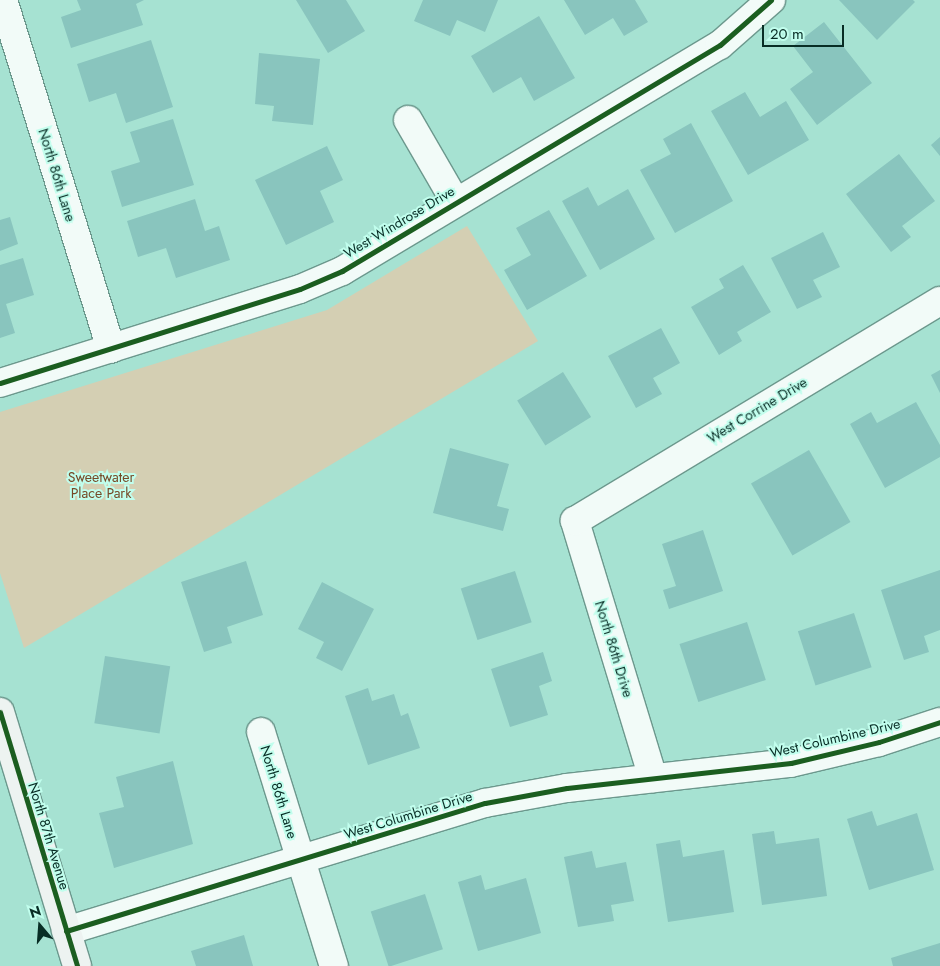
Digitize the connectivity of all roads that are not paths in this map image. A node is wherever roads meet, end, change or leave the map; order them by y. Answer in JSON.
{"nodes":[{"id":1,"x":3,"y":0,"type":"edge"},
{"id":2,"x":771,"y":0,"type":"edge"},
{"id":3,"x":408,"y":120,"type":"dead end"},
{"id":4,"x":455,"y":201,"type":"junction"},
{"id":5,"x":940,"y":301,"type":"edge"},
{"id":6,"x":111,"y":349,"type":"junction"},
{"id":7,"x":0,"y":382,"type":"edge"},
{"id":8,"x":575,"y":521,"type":"joint"},
{"id":9,"x":0,"y":712,"type":"edge"},
{"id":10,"x":940,"y":722,"type":"edge"},
{"id":11,"x":261,"y":732,"type":"dead end"},
{"id":12,"x":653,"y":778,"type":"junction"},
{"id":13,"x":301,"y":860,"type":"junction"},
{"id":14,"x":66,"y":931,"type":"junction"},
{"id":15,"x":77,"y":966,"type":"edge"},
{"id":16,"x":334,"y":966,"type":"edge"}],
"edges":[{"from":1,"to":6,"type":"street","name":"North 86th Lane"},
{"from":2,"to":4,"type":"street","name":"West Windrose Drive"},
{"from":3,"to":4,"type":"street","name":"West Windrose Drive"},
{"from":4,"to":6,"type":"street","name":"West Windrose Drive"},
{"from":5,"to":8,"type":"street","name":"West Corrine Drive"},
{"from":6,"to":7,"type":"street","name":"West Windrose Drive"},
{"from":8,"to":12,"type":"street","name":"North 86th Drive"},
{"from":9,"to":14,"type":"street","name":"North 87th Avenue"},
{"from":10,"to":12,"type":"street","name":"West Columbine Drive"},
{"from":11,"to":13,"type":"street","name":"North 86th Lane"},
{"from":12,"to":13,"type":"street","name":"West Columbine Drive"},
{"from":13,"to":14,"type":"street","name":"West Columbine Drive"},
{"from":13,"to":16,"type":"street","name":"North 86th Lane"},
{"from":14,"to":15,"type":"street","name":"North 87th Avenue"}]}
